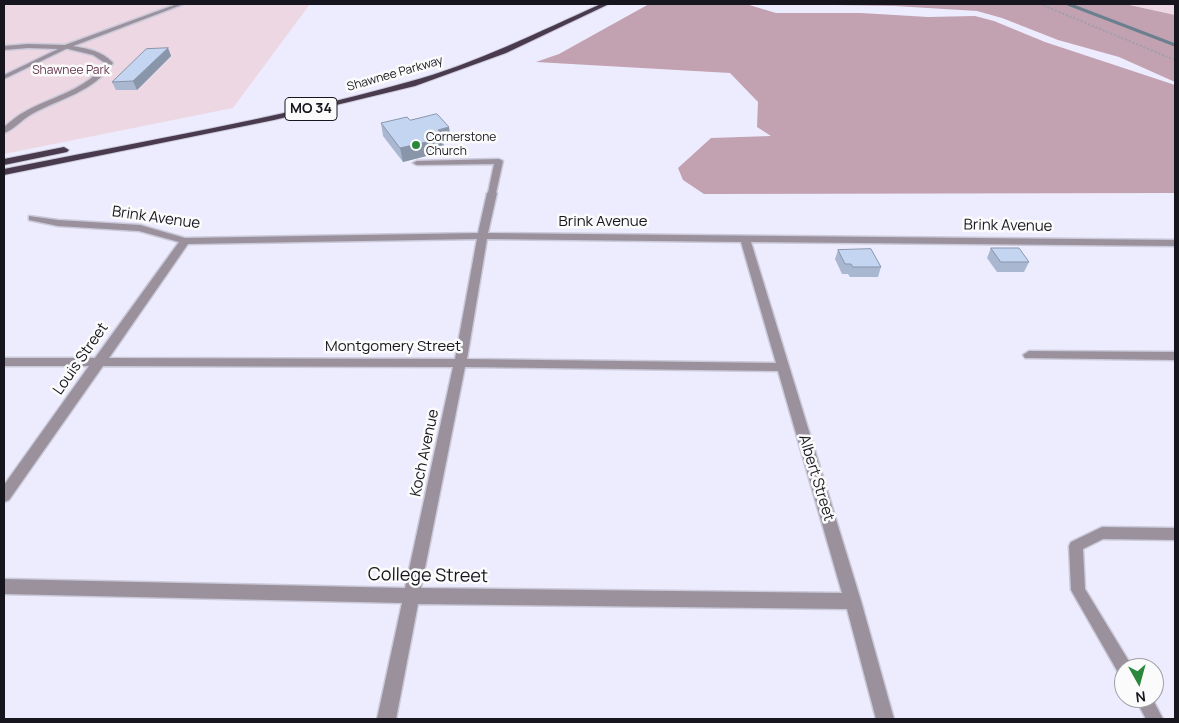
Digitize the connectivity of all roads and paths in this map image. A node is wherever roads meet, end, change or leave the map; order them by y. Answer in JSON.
{"nodes":[{"id":1,"x":181,"y":4,"type":"edge"},
{"id":2,"x":587,"y":4,"type":"edge"},
{"id":3,"x":606,"y":4,"type":"edge"},
{"id":4,"x":1040,"y":4,"type":"edge"},
{"id":5,"x":66,"y":47,"type":"junction"},
{"id":6,"x":4,"y":48,"type":"edge"},
{"id":7,"x":1175,"y":60,"type":"edge"},
{"id":8,"x":4,"y":77,"type":"edge"},
{"id":9,"x":4,"y":131,"type":"edge"},
{"id":10,"x":86,"y":146,"type":"dead end"},
{"id":11,"x":76,"y":148,"type":"dead end"},
{"id":12,"x":4,"y":152,"type":"edge"},
{"id":13,"x":37,"y":155,"type":"junction"},
{"id":14,"x":4,"y":162,"type":"edge"},
{"id":15,"x":417,"y":163,"type":"dead end"},
{"id":16,"x":4,"y":172,"type":"edge"},
{"id":17,"x":492,"y":192,"type":"joint"},
{"id":18,"x":32,"y":218,"type":"dead end"},
{"id":19,"x":483,"y":236,"type":"junction"},
{"id":20,"x":745,"y":238,"type":"junction"},
{"id":21,"x":185,"y":241,"type":"junction"},
{"id":22,"x":1175,"y":243,"type":"edge"},
{"id":23,"x":1029,"y":355,"type":"dead end"},
{"id":24,"x":1175,"y":356,"type":"edge"},
{"id":25,"x":4,"y":362,"type":"edge"},
{"id":26,"x":98,"y":363,"type":"junction"},
{"id":27,"x":460,"y":363,"type":"junction"},
{"id":28,"x":782,"y":367,"type":"junction"},
{"id":29,"x":4,"y":496,"type":"edge"},
{"id":30,"x":1175,"y":534,"type":"edge"},
{"id":31,"x":4,"y":587,"type":"edge"},
{"id":32,"x":411,"y":596,"type":"junction"},
{"id":33,"x":853,"y":601,"type":"junction"},
{"id":34,"x":1119,"y":658,"type":"edge"},
{"id":35,"x":1149,"y":708,"type":"edge"},
{"id":36,"x":386,"y":719,"type":"edge"},
{"id":37,"x":885,"y":719,"type":"edge"},
{"id":38,"x":1156,"y":719,"type":"edge"}],
"edges":[{"from":1,"to":5,"type":"lane"},
{"from":2,"to":10,"type":"highway","name":"Shawnee Parkway","number":"MO 34"},
{"from":3,"to":16,"type":"highway","name":"Shawnee Parkway","number":"MO 34"},
{"from":4,"to":7,"type":"path"},
{"from":5,"to":6,"type":"lane"},
{"from":5,"to":8,"type":"lane"},
{"from":5,"to":9,"type":"street"},
{"from":11,"to":13,"type":"highway"},
{"from":12,"to":13,"type":"highway"},
{"from":13,"to":14,"type":"highway"},
{"from":15,"to":17,"type":"lane"},
{"from":17,"to":19,"type":"street","name":"Koch Avenue"},
{"from":18,"to":21,"type":"street","name":"Brink Avenue"},
{"from":19,"to":20,"type":"street","name":"Brink Avenue"},
{"from":19,"to":21,"type":"street","name":"Brink Avenue"},
{"from":19,"to":27,"type":"street","name":"Koch Avenue"},
{"from":20,"to":22,"type":"street","name":"Brink Avenue"},
{"from":20,"to":28,"type":"street","name":"Albert Street"},
{"from":21,"to":26,"type":"street","name":"Louis Street"},
{"from":23,"to":24,"type":"street"},
{"from":25,"to":26,"type":"street","name":"Montgomery Street"},
{"from":26,"to":27,"type":"street","name":"Montgomery Street"},
{"from":26,"to":29,"type":"street","name":"Louis Street"},
{"from":27,"to":28,"type":"street","name":"Montgomery Street"},
{"from":27,"to":32,"type":"street","name":"Koch Avenue"},
{"from":28,"to":33,"type":"street","name":"Albert Street"},
{"from":30,"to":34,"type":"lane"},
{"from":31,"to":32,"type":"street","name":"College Street"},
{"from":32,"to":33,"type":"street","name":"College Street"},
{"from":32,"to":36,"type":"street","name":"Koch Avenue"},
{"from":33,"to":37,"type":"street","name":"Albert Street"},
{"from":35,"to":38,"type":"lane"}]}
